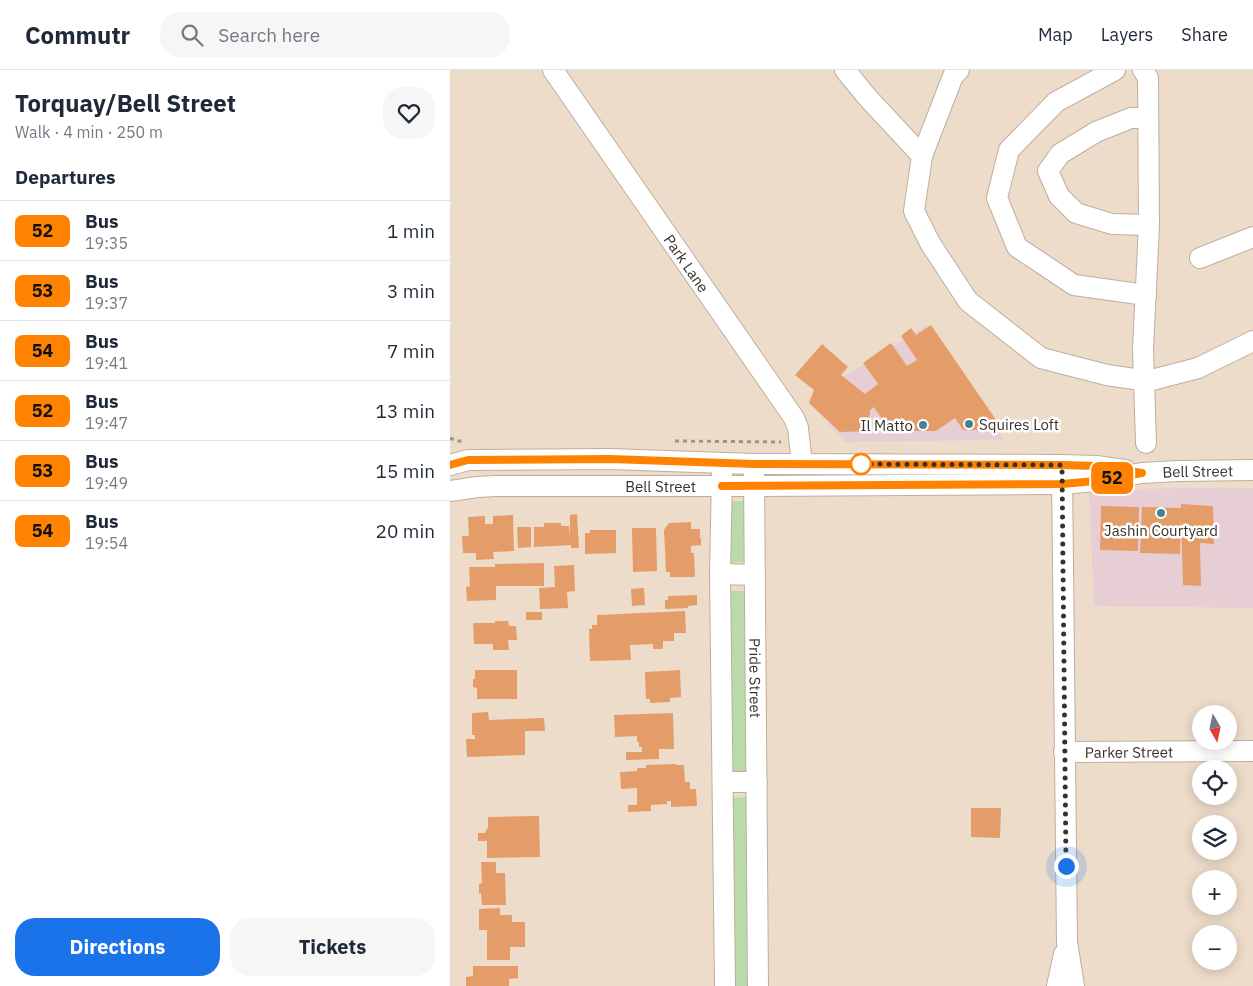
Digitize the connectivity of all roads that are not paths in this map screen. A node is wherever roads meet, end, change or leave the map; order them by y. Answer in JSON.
{"nodes":[{"id":1,"x":553,"y":70,"type":"edge"},
{"id":2,"x":845,"y":70,"type":"edge"},
{"id":3,"x":959,"y":70,"type":"edge"},
{"id":4,"x":1115,"y":70,"type":"edge"},
{"id":5,"x":1143,"y":70,"type":"edge"},
{"id":6,"x":1148,"y":118,"type":"junction"},
{"id":7,"x":922,"y":156,"type":"junction"},
{"id":8,"x":1149,"y":225,"type":"junction"},
{"id":9,"x":1253,"y":237,"type":"edge"},
{"id":10,"x":1200,"y":258,"type":"dead end"},
{"id":11,"x":1146,"y":295,"type":"junction"},
{"id":12,"x":1253,"y":341,"type":"edge"},
{"id":13,"x":1144,"y":380,"type":"junction"},
{"id":14,"x":1146,"y":443,"type":"dead end"},
{"id":15,"x":722,"y":462,"type":"junction"},
{"id":16,"x":754,"y":464,"type":"junction"},
{"id":17,"x":802,"y":464,"type":"junction"},
{"id":18,"x":450,"y":465,"type":"edge"},
{"id":19,"x":1253,"y":470,"type":"edge"},
{"id":20,"x":1062,"y":474,"type":"junction"},
{"id":21,"x":722,"y":486,"type":"junction"},
{"id":22,"x":754,"y":486,"type":"junction"},
{"id":23,"x":450,"y":489,"type":"edge"},
{"id":24,"x":720,"y":574,"type":"junction"},
{"id":25,"x":755,"y":575,"type":"junction"},
{"id":26,"x":1253,"y":751,"type":"edge"},
{"id":27,"x":1064,"y":752,"type":"junction"},
{"id":28,"x":722,"y":782,"type":"junction"},
{"id":29,"x":757,"y":782,"type":"junction"},
{"id":30,"x":1067,"y":942,"type":"junction"},
{"id":31,"x":725,"y":986,"type":"edge"},
{"id":32,"x":758,"y":986,"type":"edge"},
{"id":33,"x":1057,"y":986,"type":"edge"},
{"id":34,"x":1074,"y":986,"type":"edge"}],
"edges":[{"from":1,"to":17,"type":"street","name":"Park Lane"},
{"from":2,"to":7,"type":"street"},
{"from":3,"to":7,"type":"street"},
{"from":4,"to":11,"type":"street"},
{"from":5,"to":6,"type":"street"},
{"from":6,"to":8,"type":"street"},
{"from":6,"to":8,"type":"street"},
{"from":7,"to":13,"type":"street"},
{"from":8,"to":11,"type":"street"},
{"from":9,"to":10,"type":"street"},
{"from":11,"to":13,"type":"street"},
{"from":12,"to":13,"type":"street"},
{"from":13,"to":14,"type":"street"},
{"from":15,"to":16,"type":"street","name":"Bell Street"},
{"from":15,"to":18,"type":"street","name":"Bell Street"},
{"from":15,"to":21,"type":"street"},
{"from":16,"to":17,"type":"street","name":"Bell Street"},
{"from":16,"to":22,"type":"street","name":"Pride Street"},
{"from":17,"to":20,"type":"street","name":"Bell Street"},
{"from":18,"to":23,"type":"street"},
{"from":19,"to":20,"type":"street","name":"Bell Street"},
{"from":20,"to":22,"type":"street","name":"Bell Street"},
{"from":20,"to":27,"type":"street"},
{"from":21,"to":22,"type":"street","name":"Bell Street"},
{"from":21,"to":23,"type":"street","name":"Bell Street"},
{"from":21,"to":24,"type":"street"},
{"from":22,"to":25,"type":"street","name":"Pride Street"},
{"from":24,"to":25,"type":"street"},
{"from":24,"to":28,"type":"street"},
{"from":25,"to":29,"type":"street","name":"Pride Street"},
{"from":26,"to":27,"type":"street","name":"Parker Street"},
{"from":27,"to":30,"type":"street"},
{"from":28,"to":29,"type":"street"},
{"from":28,"to":31,"type":"street"},
{"from":29,"to":32,"type":"street","name":"Pride Street"},
{"from":30,"to":33,"type":"street"},
{"from":30,"to":34,"type":"street"}]}
